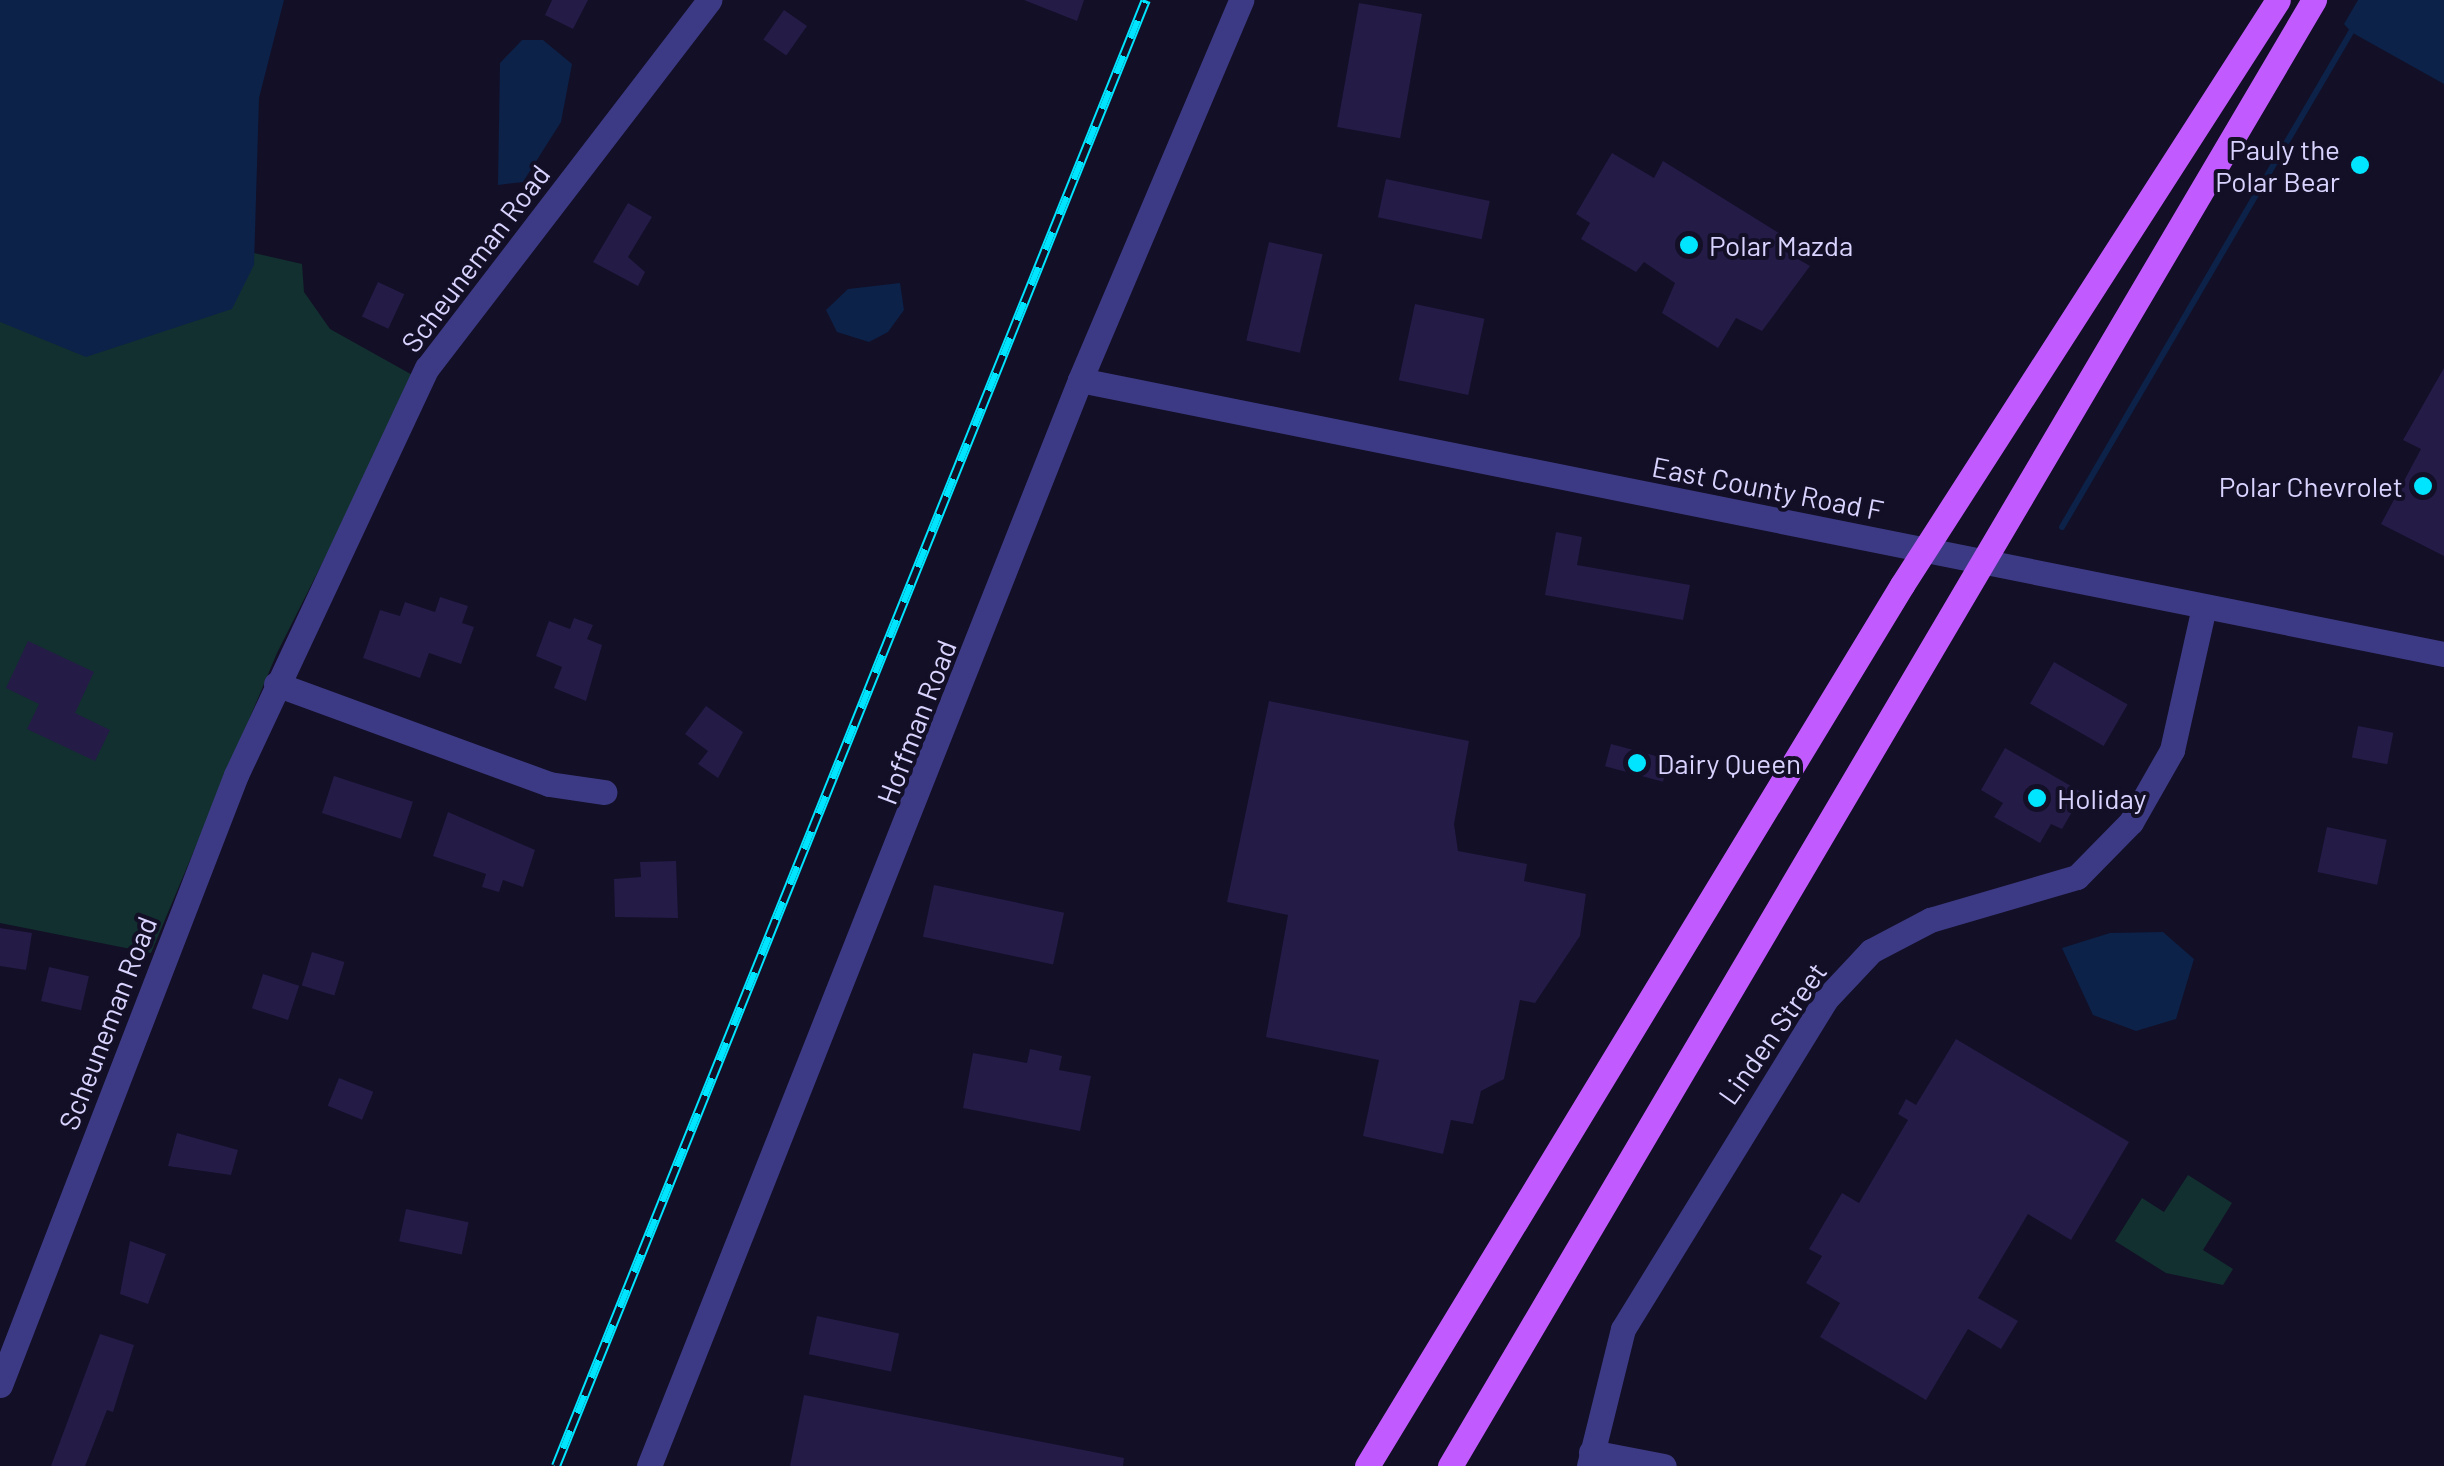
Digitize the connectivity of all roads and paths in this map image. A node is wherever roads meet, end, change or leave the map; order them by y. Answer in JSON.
{"nodes":[{"id":1,"x":709,"y":0,"type":"edge"},
{"id":2,"x":1241,"y":0,"type":"edge"},
{"id":3,"x":2278,"y":0,"type":"edge"},
{"id":4,"x":2314,"y":0,"type":"edge"},
{"id":5,"x":1080,"y":380,"type":"junction"},
{"id":6,"x":1924,"y":550,"type":"junction"},
{"id":7,"x":1980,"y":562,"type":"junction"},
{"id":8,"x":2204,"y":607,"type":"junction"},
{"id":9,"x":2444,"y":654,"type":"edge"},
{"id":10,"x":276,"y":684,"type":"junction"},
{"id":11,"x":604,"y":792,"type":"dead end"},
{"id":12,"x":0,"y":1386,"type":"edge"},
{"id":13,"x":1590,"y":1459,"type":"edge"},
{"id":14,"x":650,"y":1466,"type":"edge"},
{"id":15,"x":1367,"y":1466,"type":"edge"},
{"id":16,"x":1450,"y":1466,"type":"edge"},
{"id":17,"x":1664,"y":1466,"type":"edge"}],
"edges":[{"from":1,"to":10,"type":"street","name":"Scheuneman Road"},
{"from":2,"to":5,"type":"street","name":"Hoffman Road"},
{"from":3,"to":6,"type":"main road"},
{"from":4,"to":7,"type":"main road"},
{"from":5,"to":6,"type":"street","name":"East County Road F"},
{"from":5,"to":14,"type":"street","name":"Hoffman Road"},
{"from":6,"to":7,"type":"street","name":"East County Road F"},
{"from":6,"to":15,"type":"main road"},
{"from":7,"to":8,"type":"street","name":"East County Road F"},
{"from":7,"to":16,"type":"main road"},
{"from":8,"to":9,"type":"street","name":"East County Road F"},
{"from":8,"to":13,"type":"street","name":"Linden Street"},
{"from":10,"to":11,"type":"street"},
{"from":10,"to":12,"type":"street","name":"Scheuneman Road"},
{"from":13,"to":17,"type":"street"}]}
